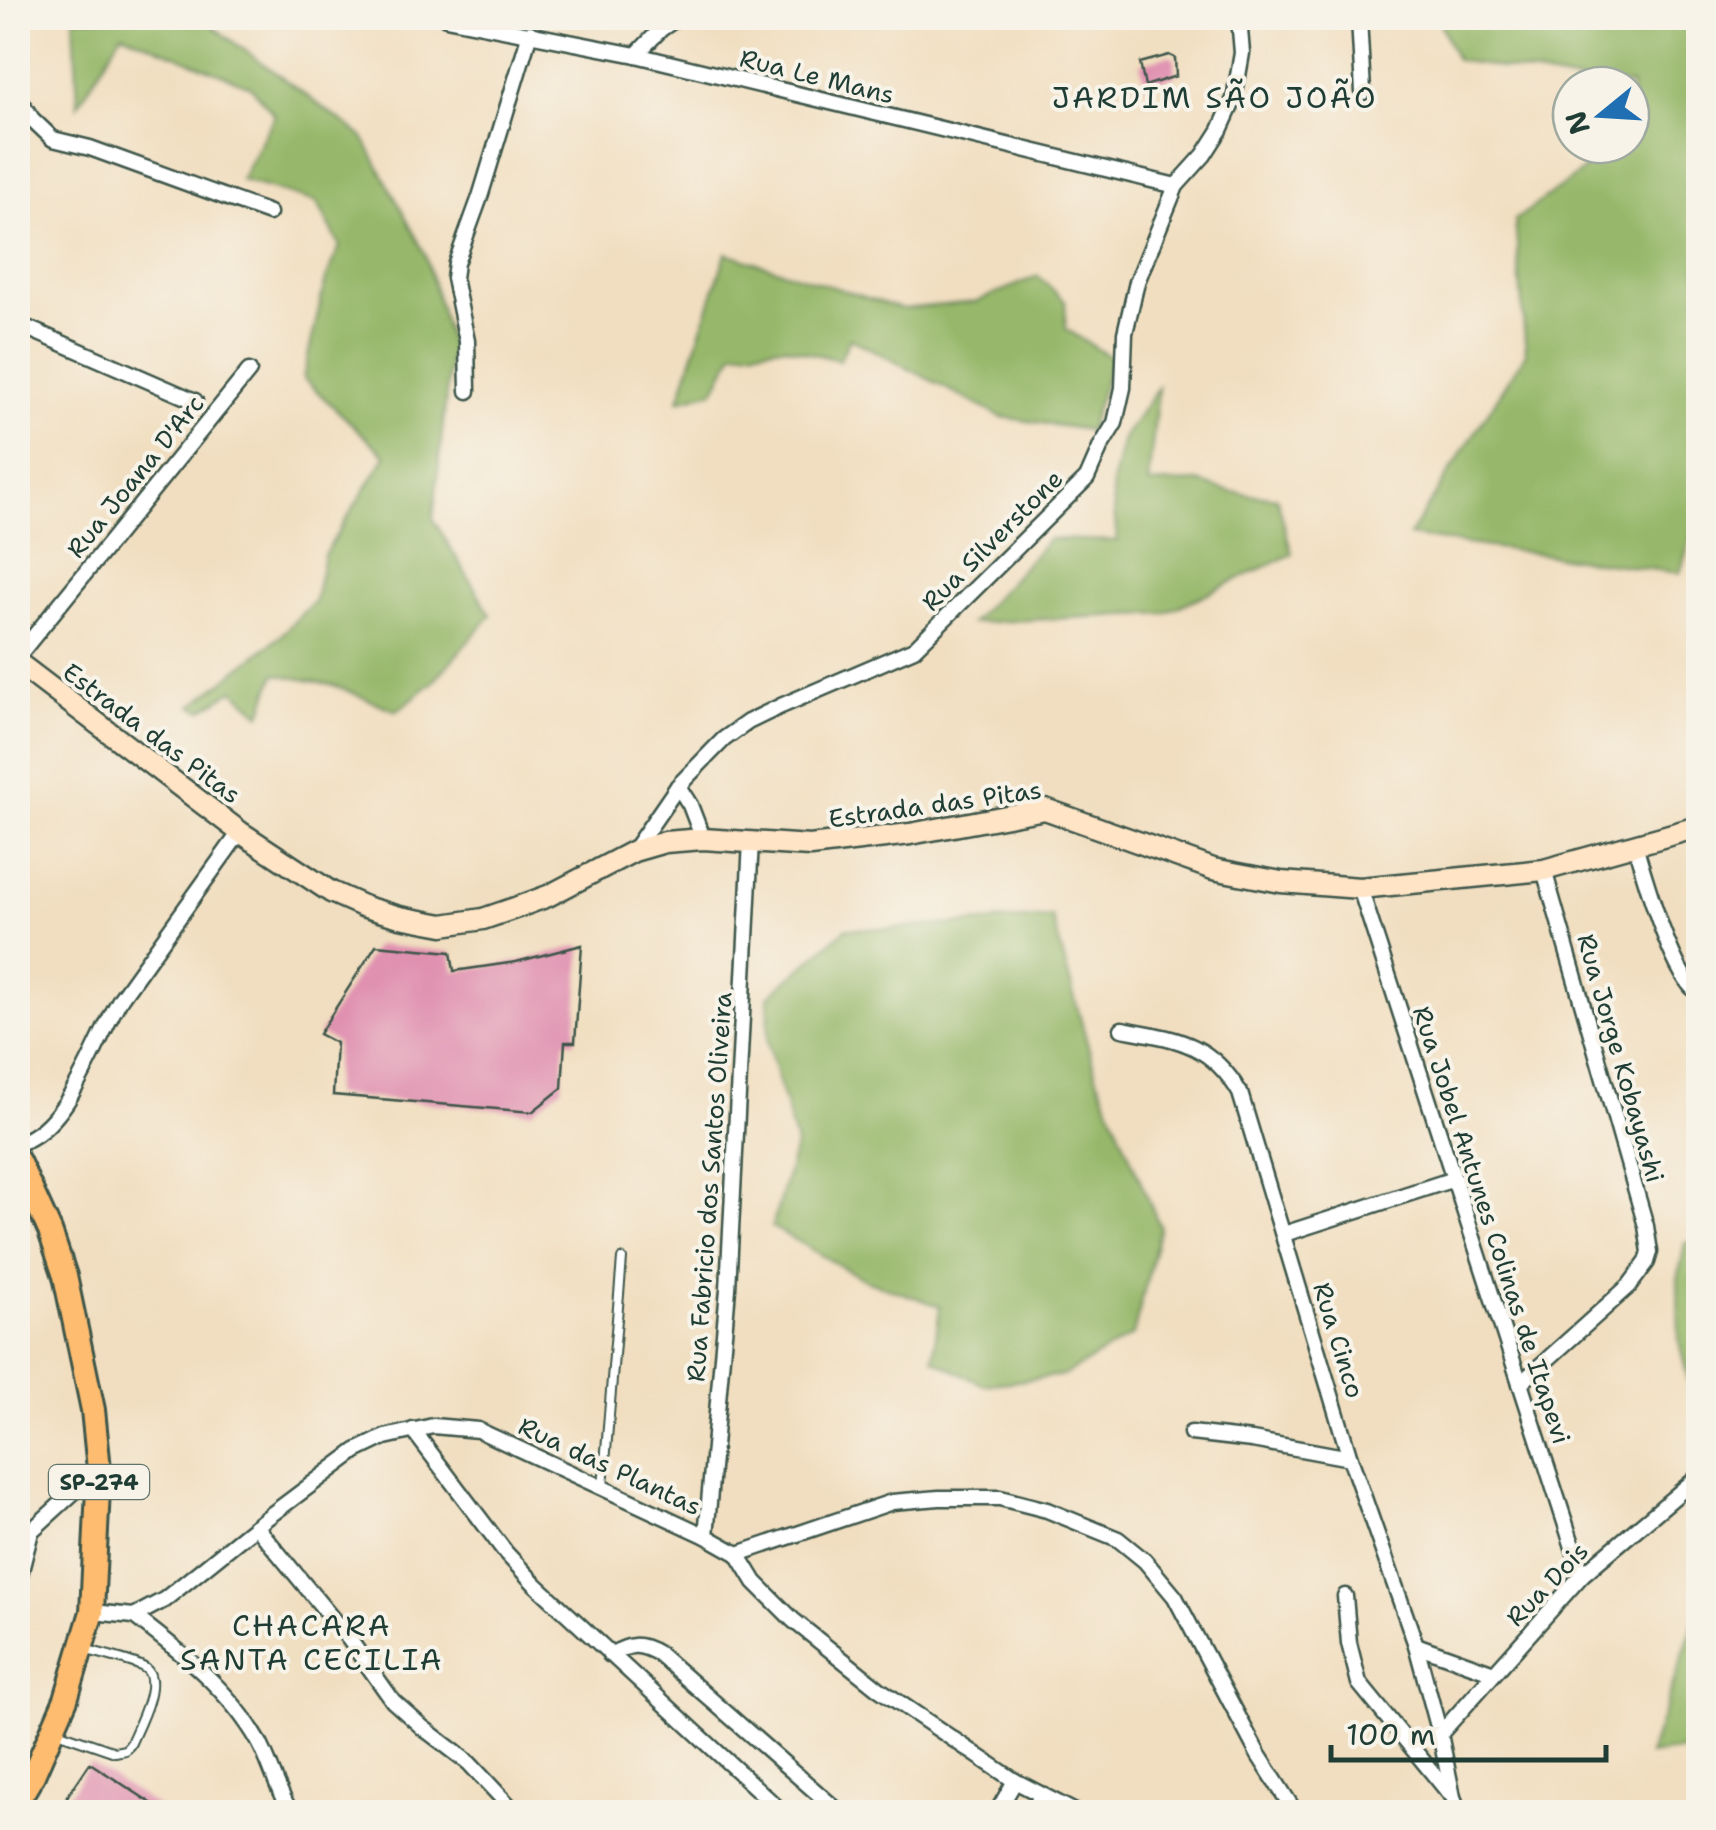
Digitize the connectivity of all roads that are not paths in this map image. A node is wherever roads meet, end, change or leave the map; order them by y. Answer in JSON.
{"nodes":[{"id":1,"x":446,"y":18,"type":"edge"},
{"id":2,"x":677,"y":18,"type":"edge"},
{"id":3,"x":1239,"y":18,"type":"edge"},
{"id":4,"x":1359,"y":18,"type":"edge"},
{"id":5,"x":530,"y":32,"type":"junction"},
{"id":6,"x":636,"y":55,"type":"junction"},
{"id":7,"x":1363,"y":92,"type":"dead end"},
{"id":8,"x":18,"y":98,"type":"edge"},
{"id":9,"x":1176,"y":186,"type":"junction"},
{"id":10,"x":269,"y":213,"type":"dead end"},
{"id":11,"x":18,"y":324,"type":"edge"},
{"id":12,"x":249,"y":371,"type":"dead end"},
{"id":13,"x":468,"y":391,"type":"dead end"},
{"id":14,"x":196,"y":401,"type":"dead end"},
{"id":15,"x":18,"y":659,"type":"edge"},
{"id":16,"x":678,"y":786,"type":"junction"},
{"id":17,"x":1698,"y":827,"type":"edge"},
{"id":18,"x":240,"y":832,"type":"junction"},
{"id":19,"x":704,"y":839,"type":"junction"},
{"id":20,"x":750,"y":842,"type":"junction"},
{"id":21,"x":1635,"y":845,"type":"junction"},
{"id":22,"x":634,"y":851,"type":"junction"},
{"id":23,"x":1544,"y":870,"type":"junction"},
{"id":24,"x":1360,"y":888,"type":"junction"},
{"id":25,"x":1698,"y":993,"type":"edge"},
{"id":26,"x":1122,"y":1029,"type":"dead end"},
{"id":27,"x":18,"y":1143,"type":"edge"},
{"id":28,"x":18,"y":1161,"type":"edge"},
{"id":29,"x":1454,"y":1179,"type":"junction"},
{"id":30,"x":1284,"y":1234,"type":"junction"},
{"id":31,"x":622,"y":1259,"type":"dead end"},
{"id":32,"x":1520,"y":1384,"type":"junction"},
{"id":33,"x":413,"y":1430,"type":"junction"},
{"id":34,"x":1192,"y":1432,"type":"dead end"},
{"id":35,"x":1350,"y":1458,"type":"junction"},
{"id":36,"x":99,"y":1469,"type":"junction"},
{"id":37,"x":1698,"y":1477,"type":"edge"},
{"id":38,"x":603,"y":1486,"type":"junction"},
{"id":39,"x":256,"y":1526,"type":"junction"},
{"id":40,"x":32,"y":1532,"type":"junction"},
{"id":41,"x":706,"y":1536,"type":"junction"},
{"id":42,"x":18,"y":1544,"type":"edge"},
{"id":43,"x":738,"y":1554,"type":"junction"},
{"id":44,"x":1582,"y":1575,"type":"junction"},
{"id":45,"x":18,"y":1582,"type":"edge"},
{"id":46,"x":1345,"y":1596,"type":"dead end"},
{"id":47,"x":92,"y":1612,"type":"junction"},
{"id":48,"x":134,"y":1616,"type":"junction"},
{"id":49,"x":1416,"y":1646,"type":"junction"},
{"id":50,"x":81,"y":1648,"type":"junction"},
{"id":51,"x":610,"y":1655,"type":"junction"},
{"id":52,"x":1494,"y":1672,"type":"junction"},
{"id":53,"x":53,"y":1730,"type":"junction"},
{"id":54,"x":1440,"y":1734,"type":"junction"},
{"id":55,"x":1015,"y":1780,"type":"junction"},
{"id":56,"x":1042,"y":1795,"type":"junction"},
{"id":57,"x":1453,"y":1797,"type":"junction"},
{"id":58,"x":18,"y":1800,"type":"edge"},
{"id":59,"x":290,"y":1812,"type":"edge"},
{"id":60,"x":515,"y":1812,"type":"edge"},
{"id":61,"x":782,"y":1812,"type":"edge"},
{"id":62,"x":839,"y":1812,"type":"edge"},
{"id":63,"x":998,"y":1812,"type":"edge"},
{"id":64,"x":1032,"y":1812,"type":"edge"},
{"id":65,"x":1076,"y":1812,"type":"edge"},
{"id":66,"x":1295,"y":1812,"type":"edge"},
{"id":67,"x":1459,"y":1812,"type":"edge"}],
"edges":[{"from":1,"to":5,"type":"street","name":"Rua Le Mans"},
{"from":2,"to":6,"type":"street"},
{"from":3,"to":9,"type":"street","name":"Rua Silverstone"},
{"from":4,"to":7,"type":"street"},
{"from":5,"to":6,"type":"street","name":"Rua Le Mans"},
{"from":5,"to":13,"type":"street"},
{"from":6,"to":9,"type":"street","name":"Rua Le Mans"},
{"from":8,"to":10,"type":"street"},
{"from":9,"to":16,"type":"street","name":"Rua Silverstone"},
{"from":11,"to":14,"type":"street"},
{"from":12,"to":15,"type":"street","name":"Rua Joana D'Arc"},
{"from":15,"to":18,"type":"street","name":"Estrada das Pitas"},
{"from":16,"to":19,"type":"street"},
{"from":16,"to":22,"type":"street","name":"Rua Silverstone"},
{"from":17,"to":21,"type":"street","name":"Estrada das Pitas"},
{"from":18,"to":22,"type":"street","name":"Estrada das Pitas"},
{"from":18,"to":27,"type":"street"},
{"from":19,"to":20,"type":"street","name":"Estrada das Pitas"},
{"from":19,"to":22,"type":"street","name":"Estrada das Pitas"},
{"from":20,"to":24,"type":"street","name":"Estrada das Pitas"},
{"from":20,"to":41,"type":"street","name":"Rua Fabricio dos Santos Oliveira"},
{"from":21,"to":23,"type":"street","name":"Estrada das Pitas"},
{"from":21,"to":25,"type":"street"},
{"from":23,"to":24,"type":"street","name":"Estrada das Pitas"},
{"from":23,"to":32,"type":"street","name":"Rua Jorge Kobayashi"},
{"from":24,"to":29,"type":"street","name":"Rua Jobel Antunes Colinas de Itapevi"},
{"from":26,"to":30,"type":"street","name":"Rua Cinco"},
{"from":28,"to":36,"type":"main road","number":"SP-274"},
{"from":29,"to":30,"type":"street"},
{"from":29,"to":32,"type":"street","name":"Rua Jobel Antunes Colinas de Itapevi"},
{"from":30,"to":35,"type":"street","name":"Rua Cinco"},
{"from":31,"to":38,"type":"lane"},
{"from":32,"to":44,"type":"street","name":"Rua Jobel Antunes Colinas de Itapevi"},
{"from":33,"to":38,"type":"street","name":"Rua das Plantas"},
{"from":33,"to":39,"type":"street","name":"Rua das Plantas"},
{"from":33,"to":51,"type":"street"},
{"from":34,"to":35,"type":"street"},
{"from":35,"to":49,"type":"street","name":"Rua Cinco"},
{"from":36,"to":40,"type":"street"},
{"from":36,"to":47,"type":"main road","number":"SP-274"},
{"from":37,"to":44,"type":"street","name":"Rua Dois"},
{"from":38,"to":41,"type":"street","name":"Rua das Plantas"},
{"from":39,"to":48,"type":"street","name":"Rua das Plantas"},
{"from":39,"to":60,"type":"street"},
{"from":40,"to":42,"type":"street"},
{"from":40,"to":45,"type":"street"},
{"from":41,"to":43,"type":"street","name":"Rua das Plantas"},
{"from":43,"to":55,"type":"street","name":"Rua das Plantas"},
{"from":43,"to":66,"type":"street"},
{"from":44,"to":52,"type":"street","name":"Rua Dois"},
{"from":46,"to":57,"type":"street"},
{"from":47,"to":48,"type":"street"},
{"from":47,"to":50,"type":"main road","number":"SP-274"},
{"from":48,"to":59,"type":"street"},
{"from":49,"to":52,"type":"street"},
{"from":49,"to":54,"type":"street","name":"Rua Cinco"},
{"from":50,"to":53,"type":"main road","number":"SP-274"},
{"from":50,"to":53,"type":"lane"},
{"from":51,"to":61,"type":"street"},
{"from":51,"to":62,"type":"street"},
{"from":52,"to":54,"type":"street","name":"Rua Dois"},
{"from":53,"to":58,"type":"main road","number":"SP-274"},
{"from":54,"to":57,"type":"street","name":"Rua Cinco"},
{"from":55,"to":56,"type":"street","name":"Rua das Plantas"},
{"from":55,"to":63,"type":"street"},
{"from":56,"to":64,"type":"street"},
{"from":56,"to":65,"type":"street","name":"Rua das Plantas"},
{"from":57,"to":67,"type":"street"}]}
